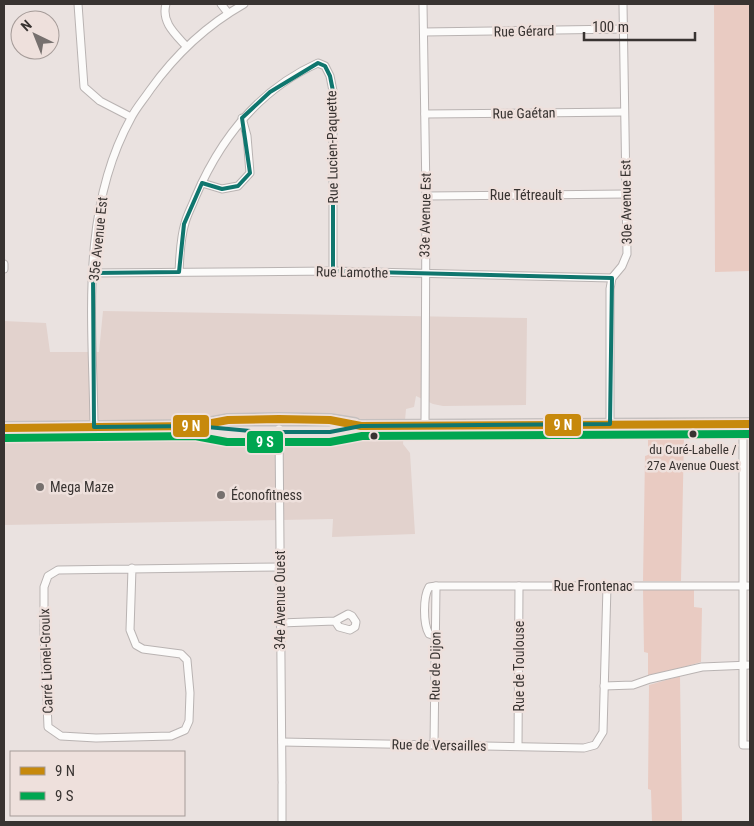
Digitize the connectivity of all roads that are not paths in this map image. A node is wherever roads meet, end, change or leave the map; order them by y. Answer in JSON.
{"nodes":[{"id":1,"x":78,"y":4,"type":"edge"},
{"id":2,"x":166,"y":4,"type":"edge"},
{"id":3,"x":221,"y":4,"type":"edge"},
{"id":4,"x":244,"y":4,"type":"edge"},
{"id":5,"x":423,"y":4,"type":"edge"},
{"id":6,"x":623,"y":4,"type":"edge"},
{"id":7,"x":228,"y":13,"type":"junction"},
{"id":8,"x":623,"y":29,"type":"junction"},
{"id":9,"x":424,"y":32,"type":"junction"},
{"id":10,"x":186,"y":46,"type":"junction"},
{"id":11,"x":624,"y":112,"type":"junction"},
{"id":12,"x":425,"y":114,"type":"junction"},
{"id":13,"x":131,"y":117,"type":"junction"},
{"id":14,"x":242,"y":118,"type":"junction"},
{"id":15,"x":202,"y":183,"type":"junction"},
{"id":16,"x":626,"y":194,"type":"junction"},
{"id":17,"x":426,"y":196,"type":"junction"},
{"id":18,"x":4,"y":264,"type":"edge"},
{"id":19,"x":4,"y":270,"type":"edge"},
{"id":20,"x":334,"y":271,"type":"junction"},
{"id":21,"x":179,"y":272,"type":"junction"},
{"id":22,"x":93,"y":273,"type":"junction"},
{"id":23,"x":424,"y":274,"type":"junction"},
{"id":24,"x":612,"y":278,"type":"junction"},
{"id":25,"x":279,"y":420,"type":"junction"},
{"id":26,"x":610,"y":424,"type":"junction"},
{"id":27,"x":746,"y":424,"type":"edge"},
{"id":28,"x":196,"y":426,"type":"junction"},
{"id":29,"x":362,"y":426,"type":"junction"},
{"id":30,"x":425,"y":426,"type":"junction"},
{"id":31,"x":94,"y":427,"type":"junction"},
{"id":32,"x":4,"y":428,"type":"edge"},
{"id":33,"x":279,"y":432,"type":"junction"},
{"id":34,"x":280,"y":567,"type":"junction"},
{"id":35,"x":132,"y":568,"type":"junction"},
{"id":36,"x":436,"y":586,"type":"joint"},
{"id":37,"x":519,"y":586,"type":"junction"},
{"id":38,"x":607,"y":586,"type":"junction"},
{"id":39,"x":747,"y":586,"type":"edge"},
{"id":40,"x":334,"y":621,"type":"dead end"},
{"id":41,"x":280,"y":623,"type":"junction"},
{"id":42,"x":747,"y":665,"type":"edge"},
{"id":43,"x":604,"y":686,"type":"junction"},
{"id":44,"x":282,"y":742,"type":"junction"},
{"id":45,"x":434,"y":745,"type":"junction"},
{"id":46,"x":746,"y":745,"type":"edge"},
{"id":47,"x":518,"y":746,"type":"junction"},
{"id":48,"x":282,"y":822,"type":"edge"}],
"edges":[{"from":1,"to":13,"type":"street"},
{"from":2,"to":10,"type":"street"},
{"from":3,"to":7,"type":"street"},
{"from":4,"to":7,"type":"street","name":"35e Avenue Est"},
{"from":5,"to":9,"type":"street","name":"33e Avenue Est"},
{"from":6,"to":8,"type":"street","name":"30e Avenue Est"},
{"from":7,"to":10,"type":"street","name":"35e Avenue Est"},
{"from":8,"to":9,"type":"street","name":"Rue Gérard"},
{"from":8,"to":11,"type":"street","name":"30e Avenue Est"},
{"from":9,"to":12,"type":"street","name":"33e Avenue Est"},
{"from":10,"to":13,"type":"street","name":"35e Avenue Est"},
{"from":11,"to":12,"type":"street","name":"Rue Gaétan"},
{"from":11,"to":16,"type":"street","name":"30e Avenue Est"},
{"from":12,"to":17,"type":"street","name":"33e Avenue Est"},
{"from":13,"to":22,"type":"street","name":"35e Avenue Est"},
{"from":14,"to":15,"type":"street","name":"Rue Lucien-Paquette"},
{"from":14,"to":15,"type":"street"},
{"from":14,"to":20,"type":"street","name":"Rue Lucien-Paquette"},
{"from":15,"to":21,"type":"street","name":"Rue Lucien-Paquette"},
{"from":16,"to":17,"type":"street","name":"Rue Tétreault"},
{"from":16,"to":24,"type":"street","name":"30e Avenue Est"},
{"from":17,"to":23,"type":"street","name":"33e Avenue Est"},
{"from":18,"to":19,"type":"street"},
{"from":20,"to":21,"type":"street","name":"Rue Lamothe"},
{"from":20,"to":23,"type":"street","name":"Rue Lamothe"},
{"from":21,"to":22,"type":"street","name":"Rue Lamothe"},
{"from":22,"to":31,"type":"street","name":"35e Avenue Est"},
{"from":23,"to":24,"type":"street","name":"Rue Lamothe"},
{"from":23,"to":30,"type":"street","name":"33e Avenue Est"},
{"from":24,"to":26,"type":"street"},
{"from":25,"to":28,"type":"main road"},
{"from":25,"to":29,"type":"main road"},
{"from":25,"to":33,"type":"street","name":"34e Avenue Ouest"},
{"from":26,"to":27,"type":"main road"},
{"from":26,"to":30,"type":"main road"},
{"from":27,"to":39,"type":"street"},
{"from":28,"to":31,"type":"main road"},
{"from":28,"to":33,"type":"main road"},
{"from":29,"to":30,"type":"main road"},
{"from":29,"to":33,"type":"main road"},
{"from":31,"to":32,"type":"main road"},
{"from":33,"to":34,"type":"street","name":"34e Avenue Ouest"},
{"from":34,"to":35,"type":"street","name":"Carré Lionel-Groulx"},
{"from":34,"to":41,"type":"street","name":"34e Avenue Ouest"},
{"from":35,"to":35,"type":"street","name":"Carré Lionel-Groulx"},
{"from":36,"to":37,"type":"street","name":"Rue Frontenac"},
{"from":36,"to":45,"type":"street","name":"Rue de Dijon"},
{"from":37,"to":38,"type":"street","name":"Rue Frontenac"},
{"from":37,"to":47,"type":"street","name":"Rue de Toulouse"},
{"from":38,"to":39,"type":"street","name":"Rue Frontenac"},
{"from":38,"to":43,"type":"street"},
{"from":39,"to":42,"type":"street"},
{"from":40,"to":41,"type":"street"},
{"from":41,"to":44,"type":"street","name":"34e Avenue Ouest"},
{"from":42,"to":43,"type":"street"},
{"from":42,"to":46,"type":"street"},
{"from":43,"to":47,"type":"street","name":"Rue de Versailles"},
{"from":44,"to":45,"type":"street","name":"Rue de Versailles"},
{"from":44,"to":48,"type":"street","name":"34e Avenue Ouest"},
{"from":45,"to":47,"type":"street","name":"Rue de Versailles"}]}
